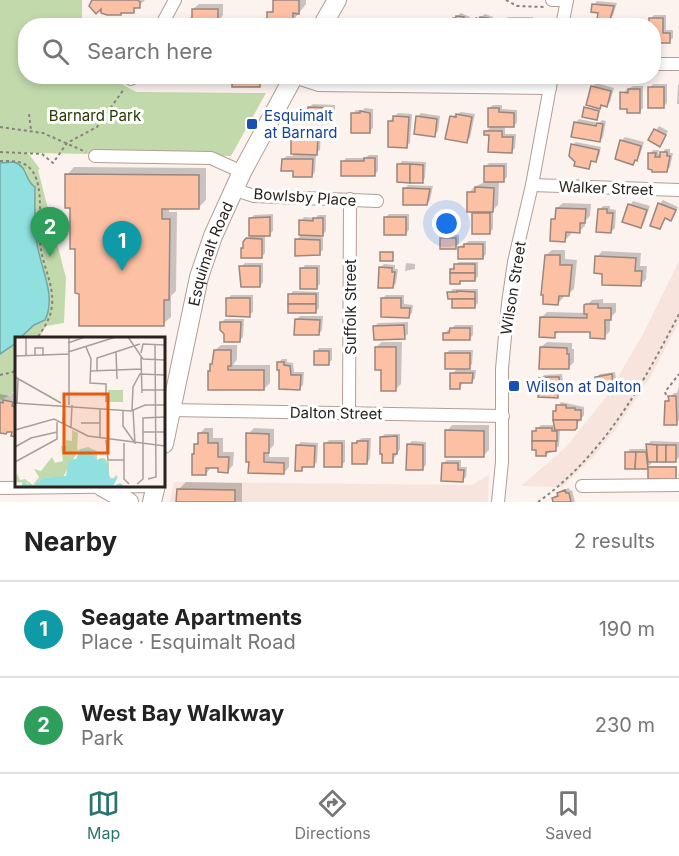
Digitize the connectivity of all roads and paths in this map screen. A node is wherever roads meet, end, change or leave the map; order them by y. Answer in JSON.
{"nodes":[{"id":1,"x":175,"y":0,"type":"edge"},
{"id":2,"x":337,"y":0,"type":"edge"},
{"id":3,"x":506,"y":0,"type":"edge"},
{"id":4,"x":567,"y":0,"type":"edge"},
{"id":5,"x":551,"y":4,"type":"edge"},
{"id":6,"x":165,"y":18,"type":"edge"},
{"id":7,"x":327,"y":18,"type":"edge"},
{"id":8,"x":564,"y":18,"type":"edge"},
{"id":9,"x":661,"y":64,"type":"edge"},
{"id":10,"x":679,"y":64,"type":"edge"},
{"id":11,"x":128,"y":84,"type":"edge"},
{"id":12,"x":290,"y":84,"type":"edge"},
{"id":13,"x":313,"y":84,"type":"edge"},
{"id":14,"x":435,"y":84,"type":"edge"},
{"id":15,"x":551,"y":84,"type":"edge"},
{"id":16,"x":29,"y":114,"type":"dead end"},
{"id":17,"x":0,"y":127,"type":"edge"},
{"id":18,"x":31,"y":130,"type":"junction"},
{"id":19,"x":67,"y":143,"type":"junction"},
{"id":20,"x":0,"y":153,"type":"edge"},
{"id":21,"x":95,"y":156,"type":"joint"},
{"id":22,"x":0,"y":161,"type":"edge"},
{"id":23,"x":242,"y":172,"type":"junction"},
{"id":24,"x":532,"y":185,"type":"junction"},
{"id":25,"x":233,"y":189,"type":"junction"},
{"id":26,"x":679,"y":190,"type":"edge"},
{"id":27,"x":350,"y":199,"type":"junction"},
{"id":28,"x":377,"y":201,"type":"dead end"},
{"id":29,"x":679,"y":314,"type":"edge"},
{"id":30,"x":39,"y":337,"type":"edge"},
{"id":31,"x":15,"y":370,"type":"edge"},
{"id":32,"x":679,"y":374,"type":"edge"},
{"id":33,"x":0,"y":375,"type":"edge"},
{"id":34,"x":666,"y":395,"type":"dead end"},
{"id":35,"x":170,"y":410,"type":"junction"},
{"id":36,"x":349,"y":414,"type":"junction"},
{"id":37,"x":503,"y":416,"type":"junction"},
{"id":38,"x":165,"y":438,"type":"edge"},
{"id":39,"x":679,"y":485,"type":"edge"},
{"id":40,"x":582,"y":486,"type":"dead end"},
{"id":41,"x":102,"y":487,"type":"edge"},
{"id":42,"x":156,"y":487,"type":"edge"},
{"id":43,"x":0,"y":488,"type":"edge"},
{"id":44,"x":129,"y":502,"type":"edge"},
{"id":45,"x":152,"y":502,"type":"edge"},
{"id":46,"x":498,"y":502,"type":"edge"},
{"id":47,"x":538,"y":502,"type":"edge"}],
"edges":[{"from":1,"to":6,"type":"street"},
{"from":2,"to":7,"type":"main road"},
{"from":3,"to":5,"type":"path"},
{"from":4,"to":5,"type":"street"},
{"from":4,"to":8,"type":"street"},
{"from":9,"to":10,"type":"street"},
{"from":11,"to":19,"type":"path"},
{"from":12,"to":23,"type":"main road","name":"Esquimalt Road"},
{"from":13,"to":14,"type":"street"},
{"from":15,"to":24,"type":"street","name":"Wilson Street"},
{"from":16,"to":18,"type":"path"},
{"from":17,"to":18,"type":"path"},
{"from":18,"to":19,"type":"path"},
{"from":19,"to":20,"type":"path"},
{"from":19,"to":21,"type":"path"},
{"from":21,"to":23,"type":"street"},
{"from":22,"to":30,"type":"path"},
{"from":23,"to":25,"type":"main road","name":"Esquimalt Road"},
{"from":24,"to":26,"type":"street","name":"Walker Street"},
{"from":24,"to":37,"type":"street","name":"Wilson Street"},
{"from":25,"to":27,"type":"street","name":"Bowlsby Place"},
{"from":25,"to":35,"type":"main road","name":"Esquimalt Road"},
{"from":27,"to":28,"type":"street","name":"Bowlsby Place"},
{"from":27,"to":36,"type":"street","name":"Suffolk Street"},
{"from":29,"to":47,"type":"path"},
{"from":31,"to":33,"type":"path"},
{"from":32,"to":34,"type":"path"},
{"from":35,"to":36,"type":"street","name":"Dalton Street"},
{"from":35,"to":38,"type":"main road","name":"Esquimalt Road"},
{"from":36,"to":37,"type":"street","name":"Dalton Street"},
{"from":37,"to":46,"type":"street","name":"Wilson Street"},
{"from":39,"to":40,"type":"street"},
{"from":41,"to":43,"type":"street"},
{"from":41,"to":44,"type":"main road"},
{"from":42,"to":45,"type":"main road"}]}
